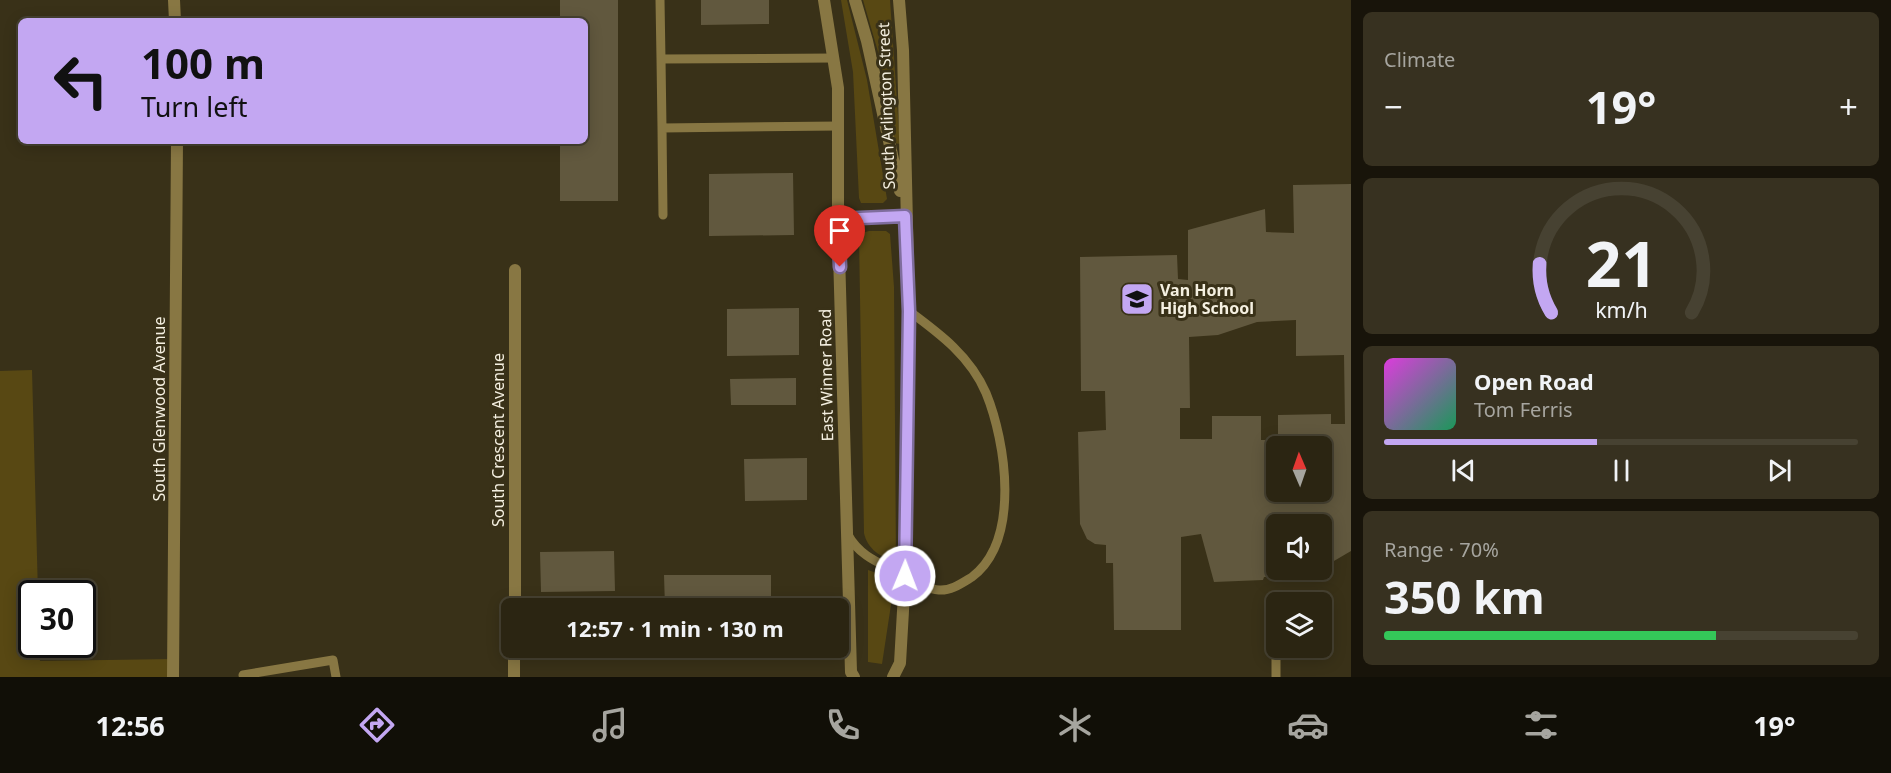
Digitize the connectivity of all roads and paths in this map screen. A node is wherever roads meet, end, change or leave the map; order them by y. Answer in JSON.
{"nodes":[{"id":1,"x":174,"y":0,"type":"edge"},
{"id":2,"x":660,"y":0,"type":"edge"},
{"id":3,"x":824,"y":0,"type":"edge"},
{"id":4,"x":855,"y":0,"type":"edge"},
{"id":5,"x":899,"y":0,"type":"edge"},
{"id":6,"x":175,"y":18,"type":"edge"},
{"id":7,"x":834,"y":58,"type":"junction"},
{"id":8,"x":661,"y":59,"type":"junction"},
{"id":9,"x":838,"y":126,"type":"junction"},
{"id":10,"x":662,"y":128,"type":"junction"},
{"id":11,"x":177,"y":144,"type":"edge"},
{"id":12,"x":663,"y":215,"type":"dead end"},
{"id":13,"x":905,"y":216,"type":"junction"},
{"id":14,"x":838,"y":219,"type":"junction"},
{"id":15,"x":515,"y":270,"type":"dead end"},
{"id":16,"x":909,"y":311,"type":"junction"},
{"id":17,"x":846,"y":530,"type":"junction"},
{"id":18,"x":905,"y":576,"type":"junction"},
{"id":19,"x":514,"y":598,"type":"edge"},
{"id":20,"x":514,"y":658,"type":"edge"},
{"id":21,"x":1276,"y":658,"type":"edge"},
{"id":22,"x":243,"y":675,"type":"dead end"},
{"id":23,"x":173,"y":677,"type":"edge"},
{"id":24,"x":336,"y":677,"type":"edge"},
{"id":25,"x":514,"y":677,"type":"edge"},
{"id":26,"x":854,"y":677,"type":"edge"},
{"id":27,"x":893,"y":677,"type":"edge"},
{"id":28,"x":1276,"y":677,"type":"edge"}],
"edges":[{"from":1,"to":6,"type":"street"},
{"from":2,"to":8,"type":"lane"},
{"from":3,"to":7,"type":"street","name":"East Winner Road"},
{"from":4,"to":13,"type":"street"},
{"from":5,"to":13,"type":"street","name":"South Arlington Street"},
{"from":7,"to":8,"type":"lane"},
{"from":7,"to":9,"type":"street","name":"East Winner Road"},
{"from":8,"to":10,"type":"lane"},
{"from":9,"to":10,"type":"lane"},
{"from":9,"to":14,"type":"street","name":"East Winner Road"},
{"from":10,"to":12,"type":"lane"},
{"from":11,"to":23,"type":"street","name":"South Glenwood Avenue"},
{"from":13,"to":14,"type":"street"},
{"from":13,"to":16,"type":"street","name":"South Arlington Street"},
{"from":14,"to":17,"type":"street","name":"East Winner Road"},
{"from":15,"to":19,"type":"street","name":"South Crescent Avenue"},
{"from":16,"to":18,"type":"street","name":"South Arlington Street"},
{"from":16,"to":18,"type":"lane"},
{"from":17,"to":18,"type":"lane"},
{"from":17,"to":26,"type":"street","name":"East Winner Road"},
{"from":18,"to":27,"type":"street","name":"South Arlington Street"},
{"from":20,"to":25,"type":"street"},
{"from":21,"to":28,"type":"lane"},
{"from":22,"to":24,"type":"lane"}]}
